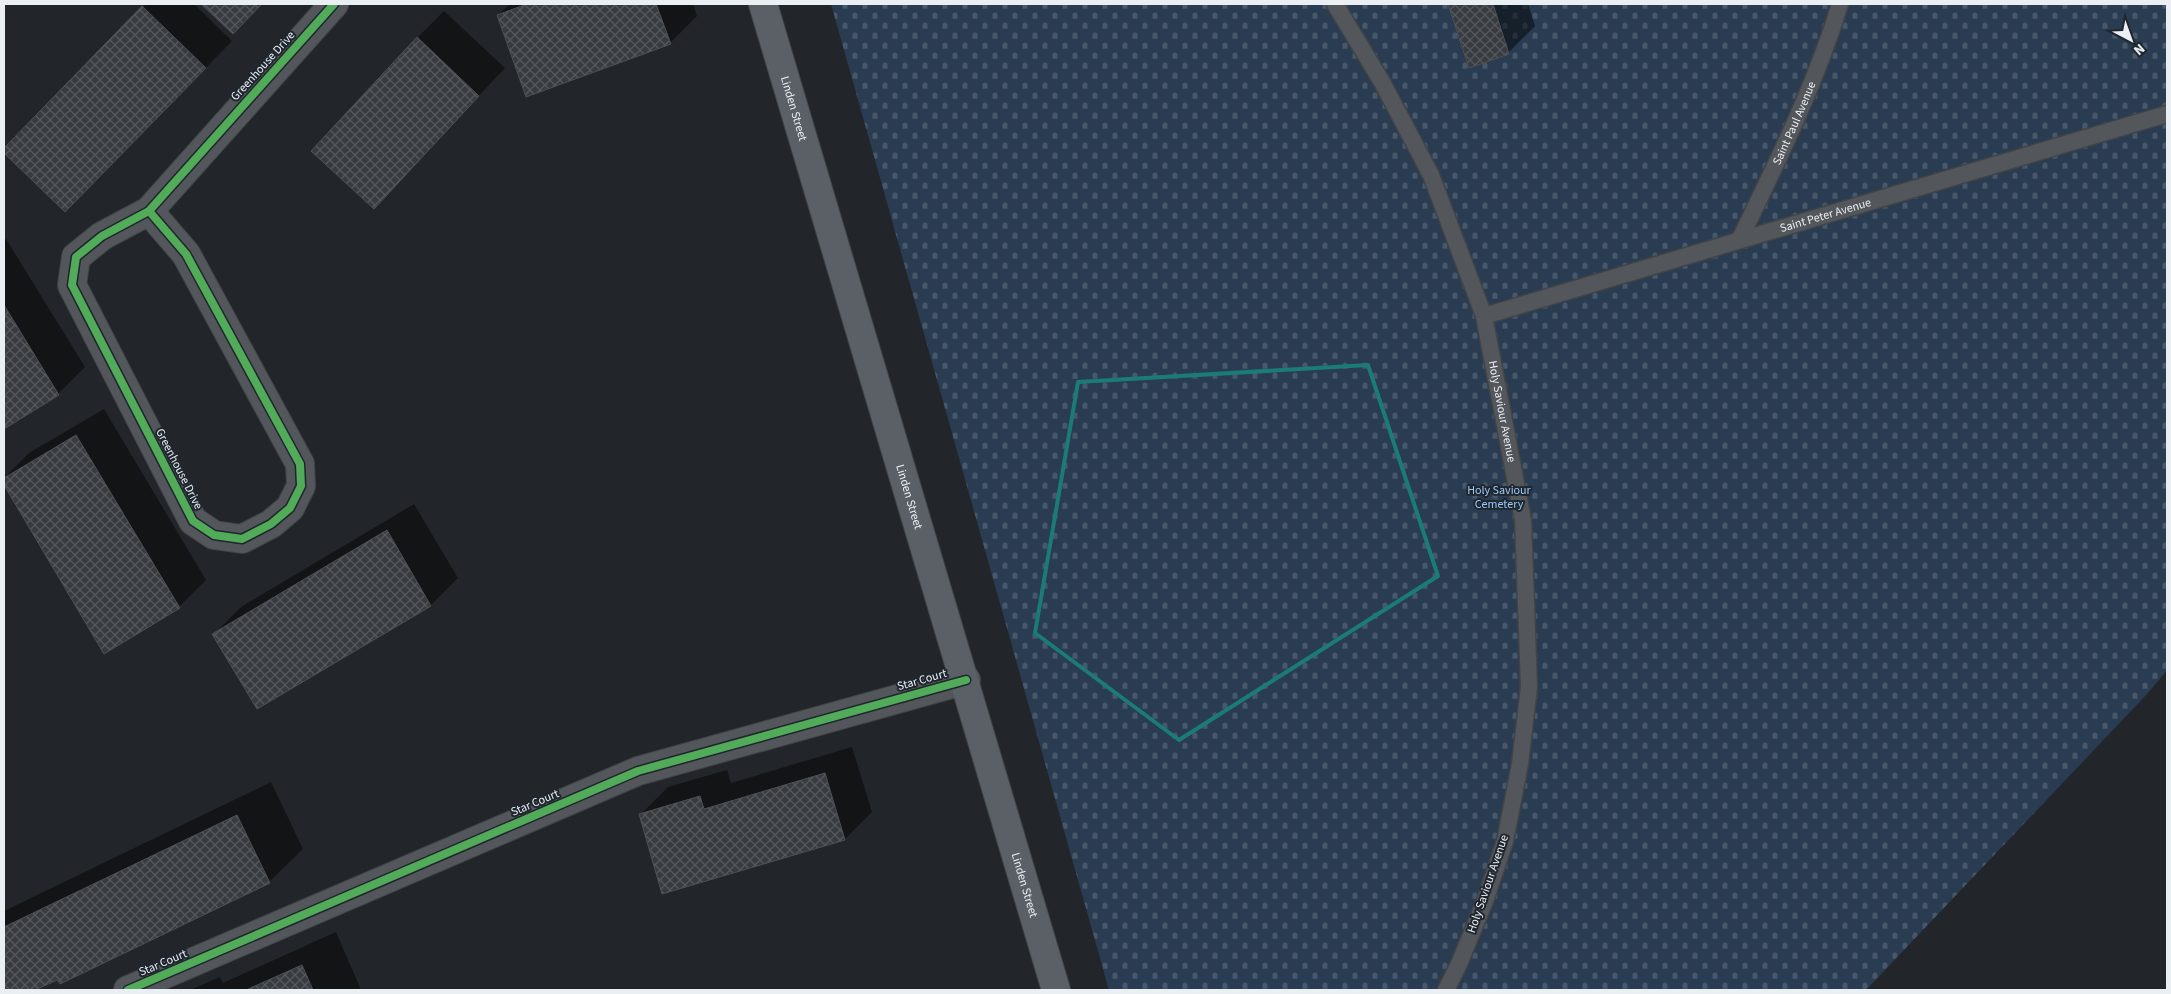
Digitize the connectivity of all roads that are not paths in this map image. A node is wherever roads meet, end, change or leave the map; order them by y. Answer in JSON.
{"nodes":[{"id":1,"x":334,"y":4,"type":"edge"},
{"id":2,"x":763,"y":4,"type":"edge"},
{"id":3,"x":1335,"y":4,"type":"edge"},
{"id":4,"x":1840,"y":4,"type":"edge"},
{"id":5,"x":2167,"y":114,"type":"edge"},
{"id":6,"x":149,"y":211,"type":"junction"},
{"id":7,"x":1740,"y":239,"type":"junction"},
{"id":8,"x":1484,"y":316,"type":"junction"},
{"id":9,"x":966,"y":680,"type":"junction"},
{"id":10,"x":128,"y":990,"type":"edge"},
{"id":11,"x":1056,"y":990,"type":"edge"},
{"id":12,"x":1446,"y":990,"type":"edge"}],
"edges":[{"from":1,"to":6,"type":"street","name":"Greenhouse Drive"},
{"from":2,"to":9,"type":"main road","name":"Linden Street"},
{"from":3,"to":8,"type":"lane","name":"Holy Saviour Avenue"},
{"from":4,"to":7,"type":"lane","name":"Saint Paul Avenue"},
{"from":5,"to":7,"type":"lane","name":"Saint Peter Avenue"},
{"from":6,"to":6,"type":"street","name":"Greenhouse Drive"},
{"from":7,"to":8,"type":"lane","name":"Saint Peter Avenue"},
{"from":8,"to":12,"type":"lane","name":"Holy Saviour Avenue"},
{"from":9,"to":10,"type":"street","name":"Star Court"},
{"from":9,"to":11,"type":"main road","name":"Linden Street"}]}
